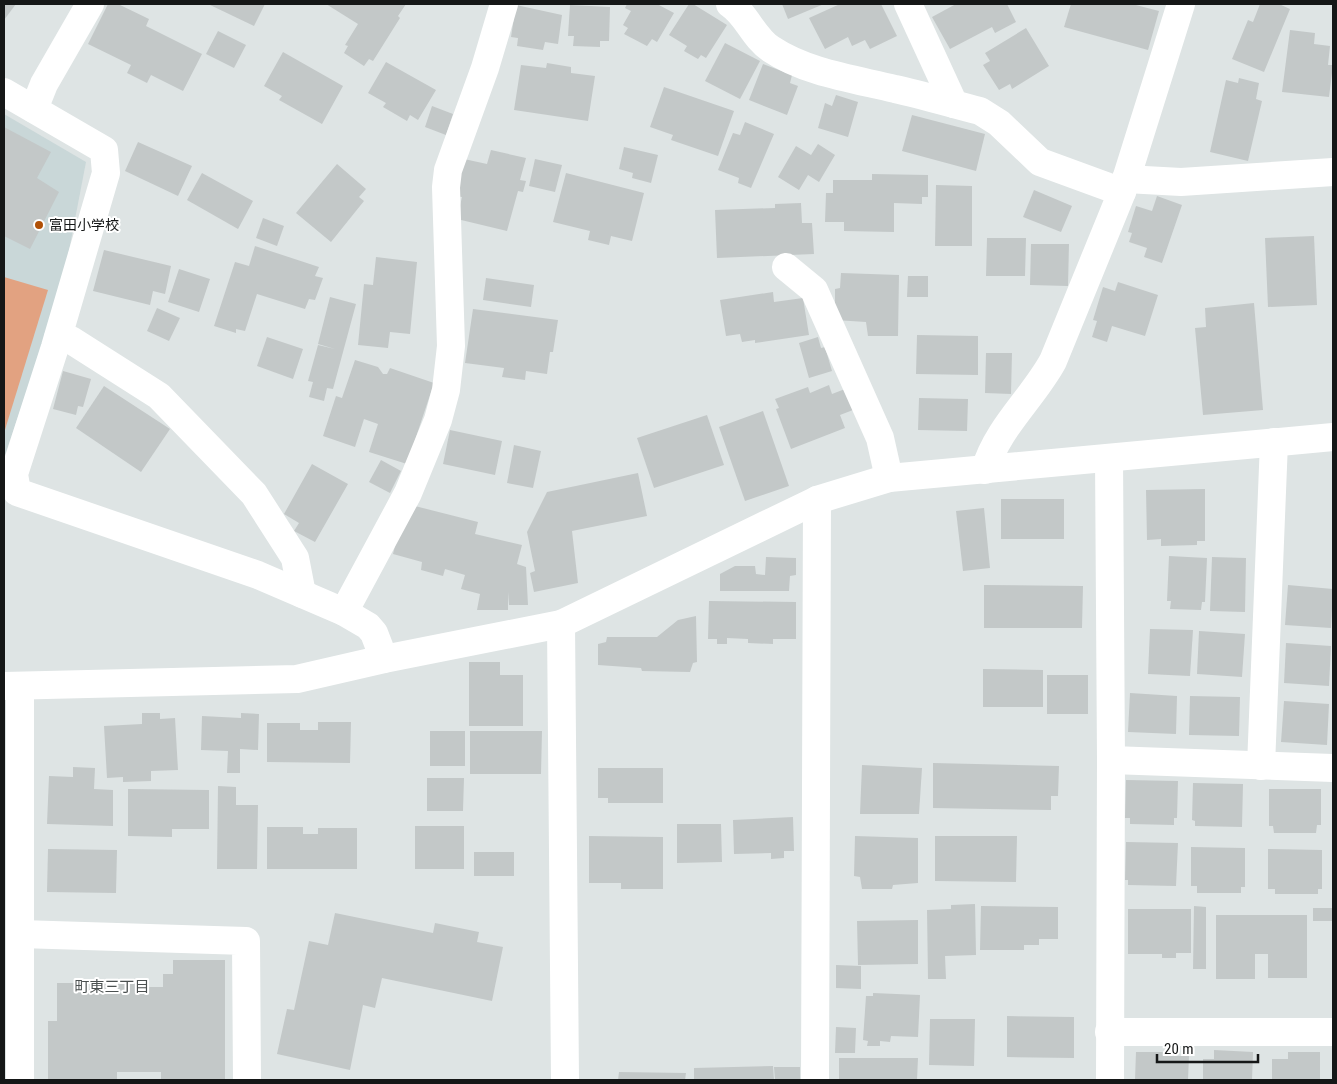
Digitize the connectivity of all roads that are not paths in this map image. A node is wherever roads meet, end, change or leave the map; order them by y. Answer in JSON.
{"nodes":[{"id":1,"x":90,"y":4,"type":"edge"},
{"id":2,"x":504,"y":4,"type":"edge"},
{"id":3,"x":730,"y":4,"type":"edge"},
{"id":4,"x":908,"y":4,"type":"edge"},
{"id":5,"x":1181,"y":4,"type":"edge"},
{"id":6,"x":4,"y":92,"type":"edge"},
{"id":7,"x":954,"y":104,"type":"junction"},
{"id":8,"x":34,"y":109,"type":"junction"},
{"id":9,"x":1333,"y":172,"type":"edge"},
{"id":10,"x":1124,"y":185,"type":"junction"},
{"id":11,"x":786,"y":267,"type":"dead end"},
{"id":12,"x":58,"y":338,"type":"junction"},
{"id":13,"x":1333,"y":437,"type":"edge"},
{"id":14,"x":1274,"y":442,"type":"junction"},
{"id":15,"x":1108,"y":458,"type":"junction"},
{"id":16,"x":986,"y":470,"type":"junction"},
{"id":17,"x":889,"y":478,"type":"junction"},
{"id":18,"x":817,"y":500,"type":"junction"},
{"id":19,"x":302,"y":594,"type":"junction"},
{"id":20,"x":344,"y":612,"type":"junction"},
{"id":21,"x":561,"y":624,"type":"junction"},
{"id":22,"x":384,"y":658,"type":"junction"},
{"id":23,"x":12,"y":686,"type":"edge"},
{"id":24,"x":1111,"y":760,"type":"junction"},
{"id":25,"x":1261,"y":766,"type":"junction"},
{"id":26,"x":1333,"y":768,"type":"edge"},
{"id":27,"x":20,"y":934,"type":"junction"},
{"id":28,"x":1110,"y":1032,"type":"junction"},
{"id":29,"x":1333,"y":1032,"type":"edge"},
{"id":30,"x":20,"y":1080,"type":"edge"},
{"id":31,"x":248,"y":1080,"type":"edge"},
{"id":32,"x":565,"y":1080,"type":"edge"},
{"id":33,"x":815,"y":1080,"type":"edge"},
{"id":34,"x":1110,"y":1080,"type":"edge"}],
"edges":[{"from":1,"to":8,"type":"street"},
{"from":2,"to":20,"type":"street"},
{"from":3,"to":7,"type":"street"},
{"from":4,"to":7,"type":"street"},
{"from":5,"to":10,"type":"street"},
{"from":6,"to":8,"type":"street"},
{"from":7,"to":10,"type":"street"},
{"from":8,"to":12,"type":"street"},
{"from":9,"to":10,"type":"street"},
{"from":10,"to":16,"type":"street"},
{"from":11,"to":17,"type":"street"},
{"from":12,"to":19,"type":"street"},
{"from":12,"to":19,"type":"street"},
{"from":13,"to":14,"type":"street"},
{"from":14,"to":15,"type":"street"},
{"from":14,"to":25,"type":"street"},
{"from":15,"to":16,"type":"street"},
{"from":15,"to":24,"type":"street"},
{"from":16,"to":17,"type":"street"},
{"from":17,"to":18,"type":"street"},
{"from":18,"to":21,"type":"street"},
{"from":18,"to":33,"type":"street"},
{"from":19,"to":20,"type":"street"},
{"from":20,"to":22,"type":"street"},
{"from":21,"to":22,"type":"street"},
{"from":21,"to":32,"type":"street"},
{"from":22,"to":23,"type":"street"},
{"from":23,"to":27,"type":"street"},
{"from":24,"to":25,"type":"street"},
{"from":24,"to":28,"type":"street"},
{"from":25,"to":26,"type":"street"},
{"from":27,"to":30,"type":"street"},
{"from":27,"to":31,"type":"street"},
{"from":28,"to":29,"type":"street"},
{"from":28,"to":34,"type":"street"}]}
